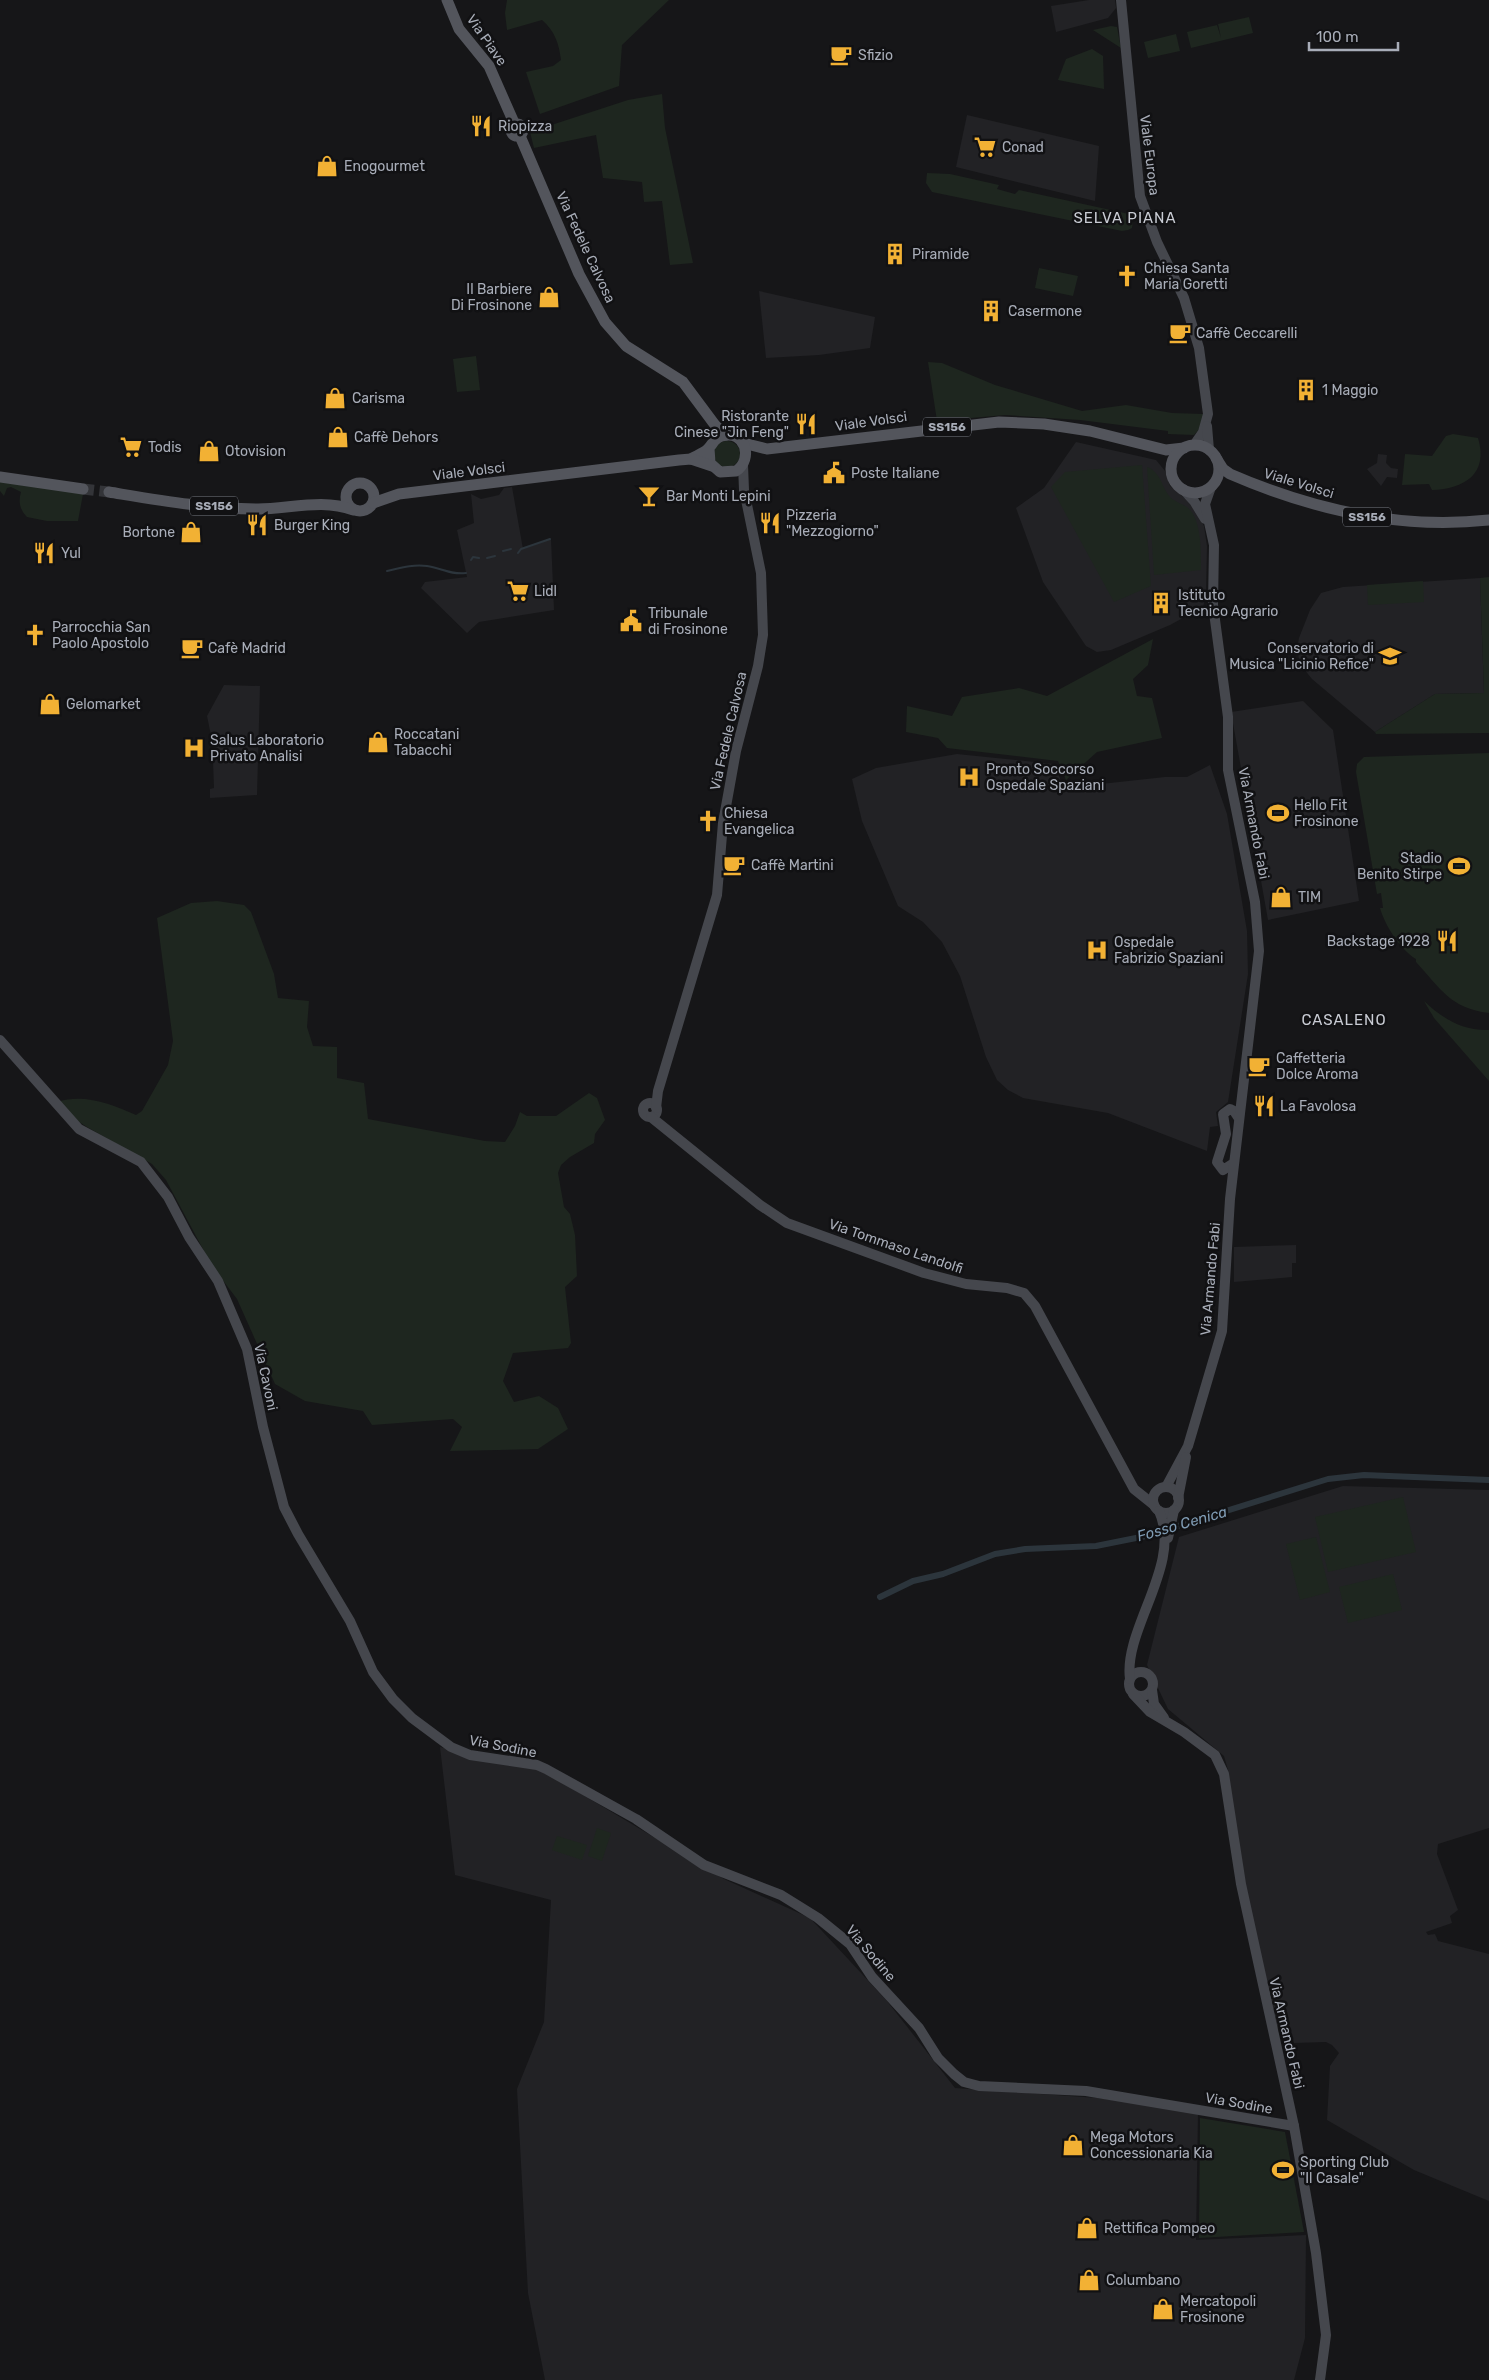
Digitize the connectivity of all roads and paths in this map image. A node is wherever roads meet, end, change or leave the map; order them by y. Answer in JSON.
{"nodes":[{"id":1,"x":447,"y":0,"type":"edge"},
{"id":2,"x":1121,"y":0,"type":"edge"},
{"id":3,"x":520,"y":136,"type":"joint"},
{"id":4,"x":708,"y":416,"type":"junction"},
{"id":5,"x":1206,"y":422,"type":"junction"},
{"id":6,"x":726,"y":435,"type":"junction"},
{"id":7,"x":743,"y":443,"type":"junction"},
{"id":8,"x":710,"y":446,"type":"junction"},
{"id":9,"x":1154,"y":447,"type":"junction"},
{"id":10,"x":1189,"y":447,"type":"junction"},
{"id":11,"x":767,"y":449,"type":"junction"},
{"id":12,"x":1213,"y":454,"type":"junction"},
{"id":13,"x":691,"y":459,"type":"junction"},
{"id":14,"x":744,"y":463,"type":"junction"},
{"id":15,"x":712,"y":466,"type":"junction"},
{"id":16,"x":1172,"y":466,"type":"junction"},
{"id":17,"x":727,"y":473,"type":"junction"},
{"id":18,"x":0,"y":477,"type":"edge"},
{"id":19,"x":1214,"y":483,"type":"junction"},
{"id":20,"x":1250,"y":483,"type":"junction"},
{"id":21,"x":370,"y":487,"type":"junction"},
{"id":22,"x":83,"y":489,"type":"tunnel mouth"},
{"id":23,"x":1182,"y":489,"type":"junction"},
{"id":24,"x":744,"y":490,"type":"junction"},
{"id":25,"x":109,"y":492,"type":"tunnel mouth"},
{"id":26,"x":346,"y":493,"type":"junction"},
{"id":27,"x":399,"y":494,"type":"junction"},
{"id":28,"x":373,"y":503,"type":"junction"},
{"id":29,"x":320,"y":504,"type":"junction"},
{"id":30,"x":353,"y":510,"type":"junction"},
{"id":31,"x":1489,"y":520,"type":"edge"},
{"id":32,"x":1210,"y":527,"type":"junction"},
{"id":33,"x":0,"y":1040,"type":"edge"},
{"id":34,"x":1245,"y":1064,"type":"junction"},
{"id":35,"x":1230,"y":1109,"type":"junction"},
{"id":36,"x":653,"y":1110,"type":"joint"},
{"id":37,"x":1238,"y":1117,"type":"junction"},
{"id":38,"x":1234,"y":1162,"type":"junction"},
{"id":39,"x":1223,"y":1170,"type":"junction"},
{"id":40,"x":1230,"y":1199,"type":"junction"},
{"id":41,"x":1188,"y":1446,"type":"junction"},
{"id":42,"x":1131,"y":1483,"type":"junction"},
{"id":43,"x":1162,"y":1489,"type":"junction"},
{"id":44,"x":1178,"y":1498,"type":"junction"},
{"id":45,"x":1156,"y":1508,"type":"junction"},
{"id":46,"x":1174,"y":1510,"type":"junction"},
{"id":47,"x":1168,"y":1522,"type":"junction"},
{"id":48,"x":1136,"y":1639,"type":"junction"},
{"id":49,"x":1143,"y":1672,"type":"junction"},
{"id":50,"x":1129,"y":1676,"type":"junction"},
{"id":51,"x":1152,"y":1690,"type":"junction"},
{"id":52,"x":1133,"y":1694,"type":"junction"},
{"id":53,"x":1165,"y":1719,"type":"junction"},
{"id":54,"x":433,"y":1734,"type":"joint"},
{"id":55,"x":1294,"y":2126,"type":"junction"},
{"id":56,"x":1320,"y":2380,"type":"edge"}],
"edges":[{"from":1,"to":3,"type":"main road","name":"Via Piave"},
{"from":2,"to":5,"type":"street","name":"Viale Europa"},
{"from":3,"to":4,"type":"main road","name":"Via Fedele Calvosa"},
{"from":4,"to":6,"type":"main road","name":"Via Fedele Calvosa"},
{"from":4,"to":8,"type":"main road","name":"Via Fedele Calvosa"},
{"from":5,"to":10,"type":"street"},
{"from":5,"to":12,"type":"street","name":"Viale Europa"},
{"from":6,"to":7,"type":"main road","number":"SS156"},
{"from":6,"to":8,"type":"main road","number":"SS156"},
{"from":7,"to":11,"type":"main road","name":"Viale Volsci","number":"SS156"},
{"from":7,"to":14,"type":"main road"},
{"from":8,"to":13,"type":"main road","name":"Viale Volsci","number":"SS156"},
{"from":8,"to":15,"type":"main road"},
{"from":9,"to":10,"type":"main road","name":"Viale Volsci","number":"SS156"},
{"from":9,"to":11,"type":"main road","name":"Viale Volsci","number":"SS156"},
{"from":9,"to":16,"type":"main road","number":"SS156"},
{"from":10,"to":12,"type":"main road","name":"Viale Volsci","number":"SS156"},
{"from":10,"to":16,"type":"main road"},
{"from":11,"to":14,"type":"main road","name":"Viale Volsci","number":"SS156"},
{"from":12,"to":19,"type":"main road"},
{"from":12,"to":20,"type":"main road","name":"Viale Volsci","number":"SS156"},
{"from":13,"to":15,"type":"main road","name":"Viale Volsci","number":"SS156"},
{"from":13,"to":27,"type":"main road","name":"Viale Volsci","number":"SS156"},
{"from":14,"to":17,"type":"main road","number":"SS156"},
{"from":14,"to":24,"type":"street","name":"Via Fedele Calvosa"},
{"from":15,"to":17,"type":"main road","number":"SS156"},
{"from":16,"to":23,"type":"main road","number":"SS156"},
{"from":17,"to":24,"type":"street"},
{"from":18,"to":22,"type":"main road"},
{"from":19,"to":20,"type":"main road","name":"Viale Volsci","number":"SS156"},
{"from":19,"to":23,"type":"main road","name":"Viale Volsci","number":"SS156"},
{"from":19,"to":32,"type":"street","name":"Via Armando Fabi"},
{"from":20,"to":31,"type":"main road","name":"Viale Volsci","number":"SS156"},
{"from":21,"to":26,"type":"main road","name":"Viale Volsci","number":"SS156"},
{"from":21,"to":27,"type":"main road","name":"Viale Volsci","number":"SS156"},
{"from":21,"to":28,"type":"main road"},
{"from":23,"to":32,"type":"street"},
{"from":24,"to":36,"type":"street","name":"Via Fedele Calvosa"},
{"from":25,"to":29,"type":"main road","name":"Viale Volsci","number":"SS156"},
{"from":26,"to":29,"type":"main road","name":"Viale Volsci","number":"SS156"},
{"from":26,"to":30,"type":"main road"},
{"from":27,"to":28,"type":"main road","name":"Viale Volsci","number":"SS156"},
{"from":28,"to":30,"type":"main road","name":"Viale Volsci","number":"SS156"},
{"from":29,"to":30,"type":"main road","name":"Viale Volsci","number":"SS156"},
{"from":32,"to":34,"type":"street","name":"Via Armando Fabi"},
{"from":33,"to":54,"type":"street","name":"Via Cavoni"},
{"from":34,"to":35,"type":"street","name":"Via Armando Fabi"},
{"from":34,"to":37,"type":"street","name":"Via Armando Fabi"},
{"from":35,"to":37,"type":"street"},
{"from":35,"to":39,"type":"street","name":"Via Armando Fabi"},
{"from":36,"to":42,"type":"street","name":"Via Tommaso Landolfi"},
{"from":37,"to":38,"type":"street","name":"Via Armando Fabi"},
{"from":38,"to":39,"type":"street"},
{"from":38,"to":40,"type":"street","name":"Via Armando Fabi"},
{"from":39,"to":40,"type":"street","name":"Via Armando Fabi"},
{"from":40,"to":41,"type":"street","name":"Via Armando Fabi"},
{"from":41,"to":43,"type":"street","name":"Via Armando Fabi"},
{"from":41,"to":44,"type":"street","name":"Via Armando Fabi"},
{"from":42,"to":43,"type":"street"},
{"from":42,"to":45,"type":"street","name":"Via Tommaso Landolfi"},
{"from":43,"to":44,"type":"street"},
{"from":43,"to":45,"type":"street"},
{"from":44,"to":46,"type":"street"},
{"from":45,"to":46,"type":"street"},
{"from":45,"to":47,"type":"street"},
{"from":46,"to":47,"type":"street"},
{"from":47,"to":48,"type":"street"},
{"from":48,"to":49,"type":"street"},
{"from":48,"to":50,"type":"street"},
{"from":49,"to":50,"type":"street"},
{"from":49,"to":51,"type":"street"},
{"from":50,"to":52,"type":"street"},
{"from":51,"to":52,"type":"street"},
{"from":51,"to":53,"type":"street"},
{"from":52,"to":53,"type":"street","name":"Via Armando Fabi"},
{"from":53,"to":55,"type":"street","name":"Via Armando Fabi"},
{"from":54,"to":55,"type":"street","name":"Via Sodine"},
{"from":55,"to":56,"type":"street","name":"Via Armando Fabi"}]}
